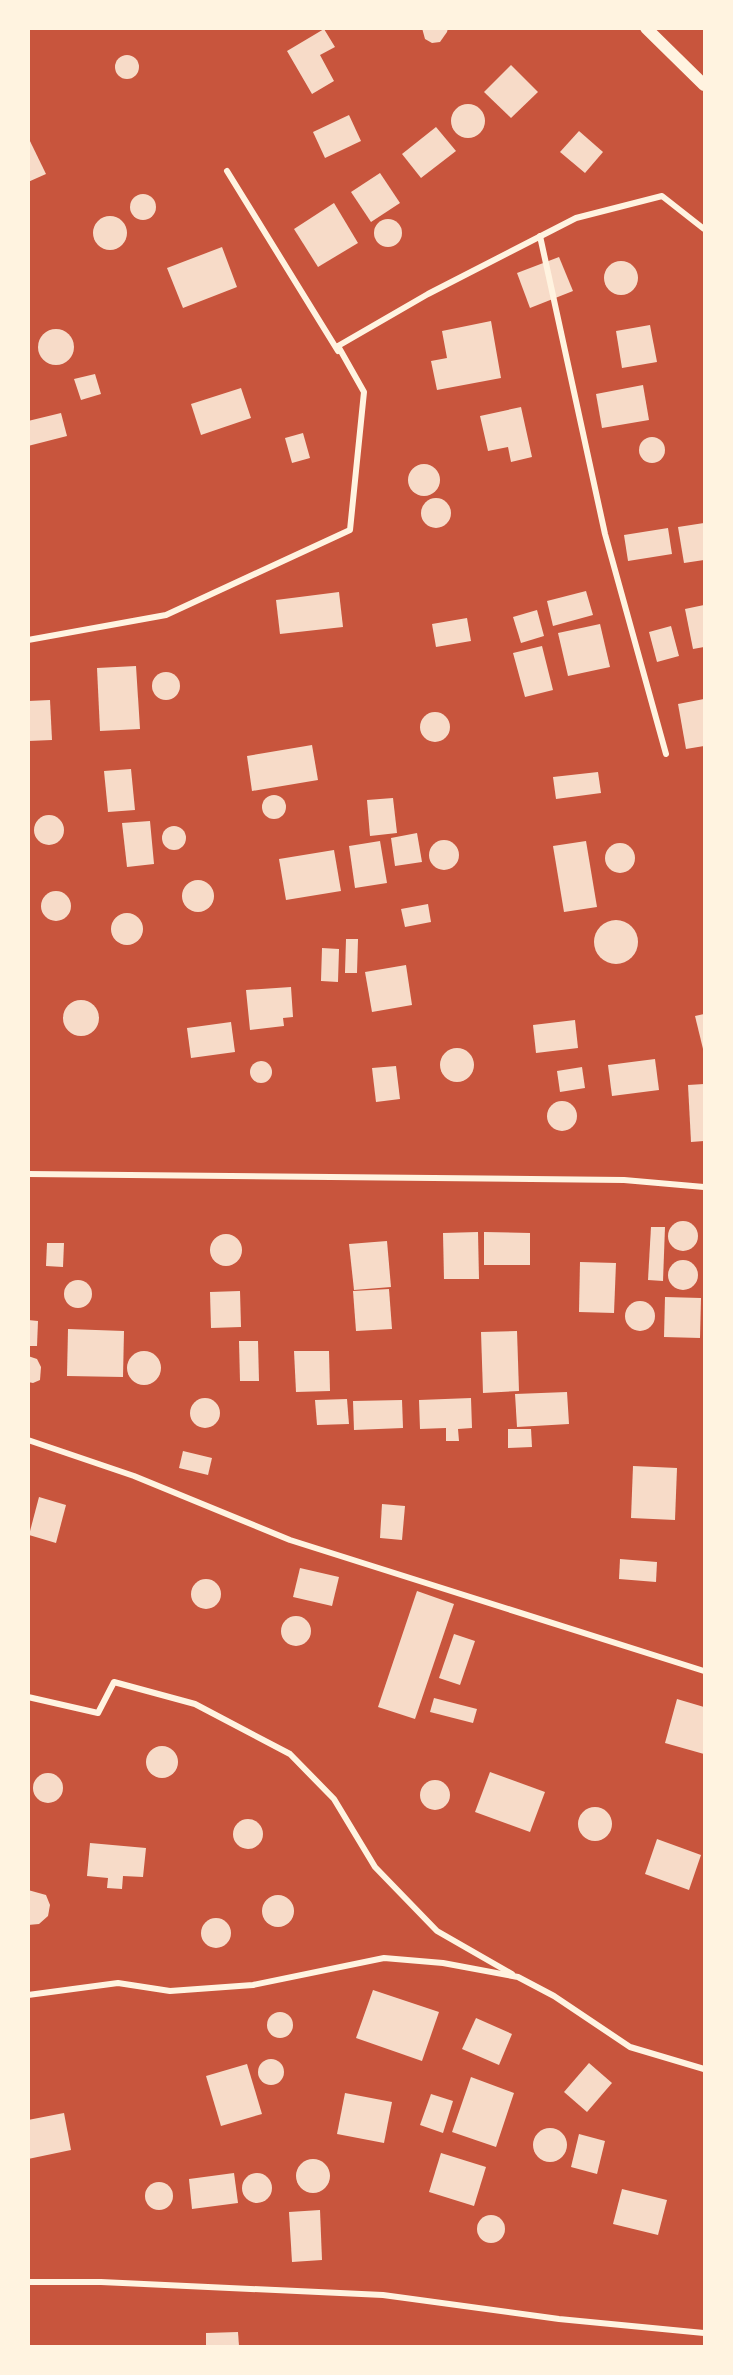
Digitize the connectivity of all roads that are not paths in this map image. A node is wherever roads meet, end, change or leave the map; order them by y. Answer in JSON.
{"nodes":[{"id":1,"x":646,"y":28,"type":"edge"},
{"id":2,"x":705,"y":85,"type":"edge"},
{"id":3,"x":227,"y":171,"type":"dead end"},
{"id":4,"x":705,"y":229,"type":"edge"},
{"id":5,"x":540,"y":236,"type":"junction"},
{"id":6,"x":364,"y":392,"type":"junction"},
{"id":7,"x":28,"y":640,"type":"edge"},
{"id":8,"x":666,"y":754,"type":"dead end"},
{"id":9,"x":28,"y":1174,"type":"edge"},
{"id":10,"x":705,"y":1187,"type":"edge"},
{"id":11,"x":28,"y":1440,"type":"edge"},
{"id":12,"x":705,"y":1671,"type":"edge"},
{"id":13,"x":28,"y":1697,"type":"edge"},
{"id":14,"x":518,"y":1977,"type":"junction"},
{"id":15,"x":28,"y":1995,"type":"edge"},
{"id":16,"x":705,"y":2069,"type":"edge"},
{"id":17,"x":28,"y":2282,"type":"edge"},
{"id":18,"x":705,"y":2333,"type":"edge"}],
"edges":[{"from":1,"to":2,"type":"main road"},
{"from":3,"to":6,"type":"street"},
{"from":4,"to":5,"type":"street"},
{"from":5,"to":6,"type":"street"},
{"from":5,"to":8,"type":"street"},
{"from":6,"to":7,"type":"street"},
{"from":9,"to":10,"type":"street"},
{"from":11,"to":12,"type":"street"},
{"from":13,"to":14,"type":"street"},
{"from":14,"to":15,"type":"street"},
{"from":14,"to":16,"type":"street"},
{"from":17,"to":18,"type":"street"}]}
